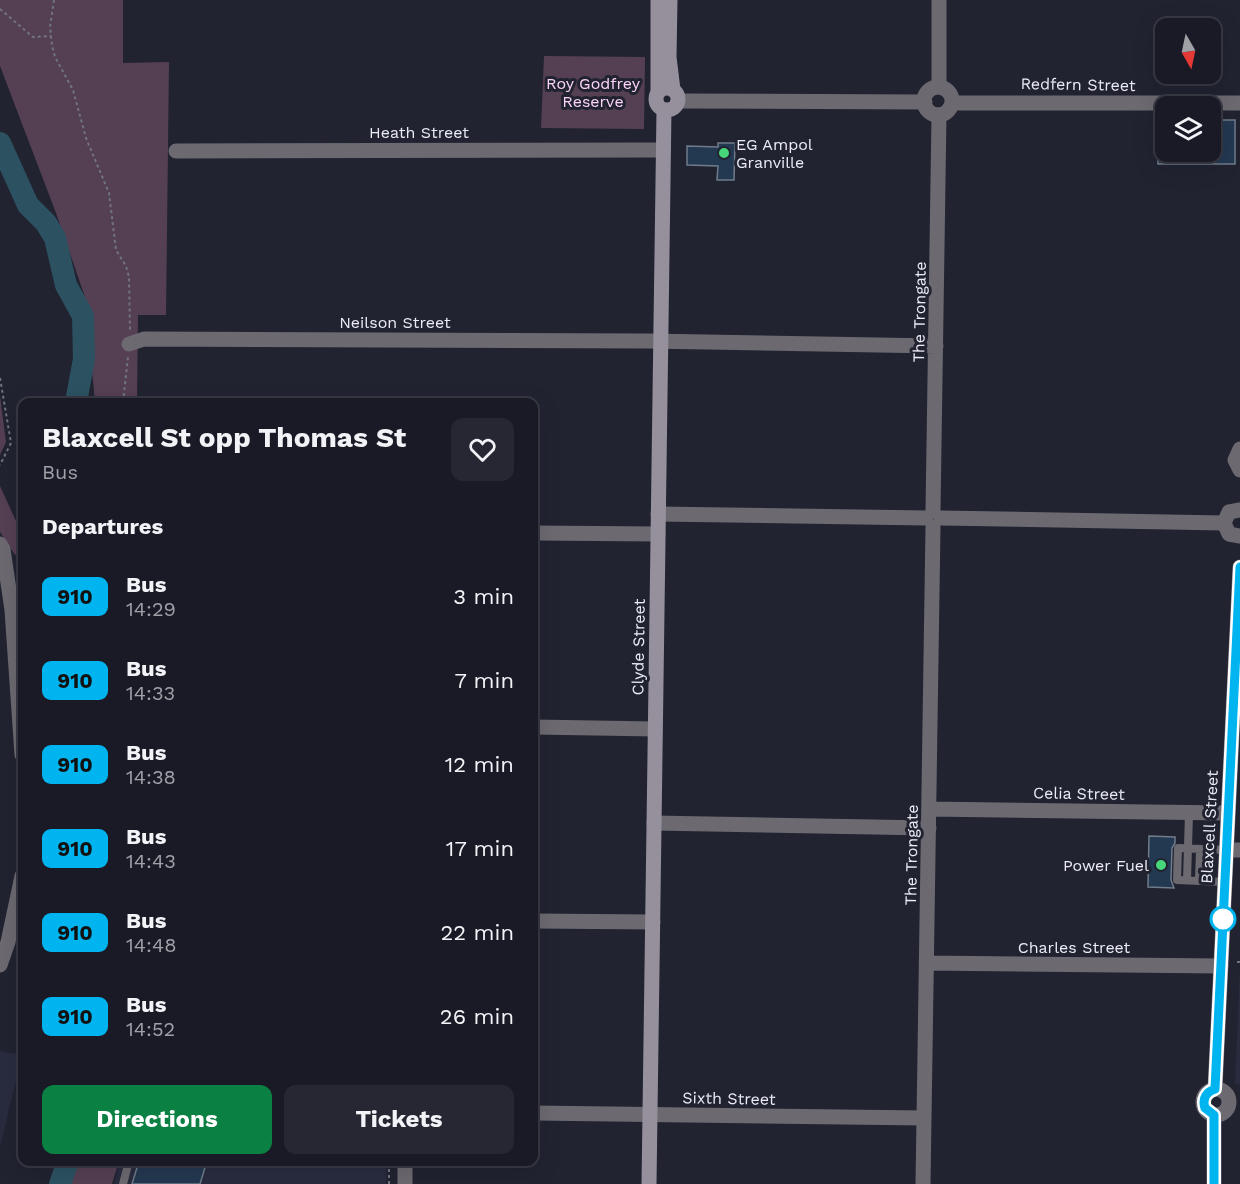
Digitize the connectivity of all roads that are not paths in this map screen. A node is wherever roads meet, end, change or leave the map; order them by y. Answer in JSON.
{"nodes":[{"id":1,"x":658,"y":0,"type":"edge"},
{"id":2,"x":670,"y":0,"type":"edge"},
{"id":3,"x":939,"y":0,"type":"edge"},
{"id":4,"x":939,"y":87,"type":"junction"},
{"id":5,"x":658,"y":93,"type":"junction"},
{"id":6,"x":676,"y":95,"type":"junction"},
{"id":7,"x":925,"y":102,"type":"junction"},
{"id":8,"x":952,"y":102,"type":"junction"},
{"id":9,"x":1240,"y":104,"type":"edge"},
{"id":10,"x":664,"y":110,"type":"junction"},
{"id":11,"x":939,"y":115,"type":"junction"},
{"id":12,"x":663,"y":150,"type":"junction"},
{"id":13,"x":176,"y":151,"type":"dead end"},
{"id":14,"x":661,"y":341,"type":"junction"},
{"id":15,"x":129,"y":344,"type":"road end"},
{"id":16,"x":936,"y":346,"type":"junction"},
{"id":17,"x":1240,"y":449,"type":"edge"},
{"id":18,"x":1240,"y":470,"type":"edge"},
{"id":19,"x":1240,"y":510,"type":"edge"},
{"id":20,"x":658,"y":514,"type":"junction"},
{"id":21,"x":933,"y":518,"type":"junction"},
{"id":22,"x":1224,"y":523,"type":"junction"},
{"id":23,"x":538,"y":533,"type":"edge"},
{"id":24,"x":658,"y":534,"type":"junction"},
{"id":25,"x":1240,"y":536,"type":"edge"},
{"id":26,"x":0,"y":544,"type":"edge"},
{"id":27,"x":1240,"y":567,"type":"edge"},
{"id":28,"x":18,"y":697,"type":"edge"},
{"id":29,"x":538,"y":727,"type":"edge"},
{"id":30,"x":655,"y":729,"type":"junction"},
{"id":31,"x":929,"y":809,"type":"junction"},
{"id":32,"x":1189,"y":813,"type":"junction"},
{"id":33,"x":1228,"y":813,"type":"junction"},
{"id":34,"x":654,"y":823,"type":"junction"},
{"id":35,"x":929,"y":828,"type":"junction"},
{"id":36,"x":1188,"y":848,"type":"junction"},
{"id":37,"x":1200,"y":849,"type":"junction"},
{"id":38,"x":1233,"y":850,"type":"edge"},
{"id":39,"x":1187,"y":880,"type":"junction"},
{"id":40,"x":1199,"y":881,"type":"junction"},
{"id":41,"x":1225,"y":882,"type":"junction"},
{"id":42,"x":18,"y":895,"type":"edge"},
{"id":43,"x":538,"y":921,"type":"edge"},
{"id":44,"x":653,"y":922,"type":"junction"},
{"id":45,"x":927,"y":963,"type":"junction"},
{"id":46,"x":0,"y":965,"type":"edge"},
{"id":47,"x":1221,"y":966,"type":"junction"},
{"id":48,"x":1215,"y":1089,"type":"junction"},
{"id":49,"x":1235,"y":1103,"type":"edge"},
{"id":50,"x":538,"y":1113,"type":"edge"},
{"id":51,"x":650,"y":1115,"type":"junction"},
{"id":52,"x":1214,"y":1115,"type":"junction"},
{"id":53,"x":924,"y":1118,"type":"junction"},
{"id":54,"x":128,"y":1166,"type":"edge"},
{"id":55,"x":405,"y":1166,"type":"edge"},
{"id":56,"x":123,"y":1184,"type":"edge"},
{"id":57,"x":405,"y":1184,"type":"edge"},
{"id":58,"x":649,"y":1184,"type":"edge"},
{"id":59,"x":923,"y":1184,"type":"edge"},
{"id":60,"x":1214,"y":1184,"type":"edge"}],
"edges":[{"from":1,"to":5,"type":"main road"},
{"from":2,"to":6,"type":"main road"},
{"from":3,"to":4,"type":"street"},
{"from":4,"to":7,"type":"street"},
{"from":4,"to":8,"type":"street"},
{"from":5,"to":6,"type":"main road"},
{"from":5,"to":10,"type":"main road"},
{"from":6,"to":7,"type":"street"},
{"from":6,"to":10,"type":"main road"},
{"from":7,"to":11,"type":"street"},
{"from":8,"to":9,"type":"street","name":"Redfern Street"},
{"from":8,"to":11,"type":"street"},
{"from":10,"to":12,"type":"main road","name":"Clyde Street"},
{"from":11,"to":16,"type":"street","name":"The Trongate"},
{"from":12,"to":13,"type":"street","name":"Heath Street"},
{"from":12,"to":14,"type":"main road","name":"Clyde Street"},
{"from":14,"to":15,"type":"street","name":"Neilson Street"},
{"from":14,"to":16,"type":"street","name":"Neilson Street"},
{"from":14,"to":20,"type":"main road","name":"Clyde Street"},
{"from":16,"to":21,"type":"street","name":"The Trongate"},
{"from":17,"to":18,"type":"street"},
{"from":19,"to":22,"type":"street"},
{"from":20,"to":21,"type":"street"},
{"from":20,"to":24,"type":"main road","name":"Clyde Street"},
{"from":21,"to":22,"type":"street"},
{"from":21,"to":31,"type":"street","name":"The Trongate"},
{"from":22,"to":25,"type":"street"},
{"from":23,"to":24,"type":"street"},
{"from":24,"to":30,"type":"main road","name":"Clyde Street"},
{"from":26,"to":28,"type":"street"},
{"from":27,"to":33,"type":"street","name":"Blaxcell Street"},
{"from":29,"to":30,"type":"street"},
{"from":30,"to":34,"type":"main road","name":"Clyde Street"},
{"from":31,"to":32,"type":"street","name":"Celia Street"},
{"from":31,"to":35,"type":"street","name":"The Trongate"},
{"from":32,"to":33,"type":"street","name":"Celia Street"},
{"from":32,"to":36,"type":"lane"},
{"from":33,"to":38,"type":"street","name":"Blaxcell Street"},
{"from":34,"to":35,"type":"street"},
{"from":34,"to":44,"type":"main road","name":"Clyde Street"},
{"from":35,"to":45,"type":"street","name":"The Trongate"},
{"from":36,"to":37,"type":"lane"},
{"from":36,"to":39,"type":"lane"},
{"from":36,"to":39,"type":"lane"},
{"from":37,"to":38,"type":"lane"},
{"from":37,"to":40,"type":"lane"},
{"from":38,"to":41,"type":"street","name":"Blaxcell Street"},
{"from":39,"to":40,"type":"lane"},
{"from":40,"to":41,"type":"lane"},
{"from":41,"to":47,"type":"street","name":"Blaxcell Street"},
{"from":42,"to":46,"type":"street"},
{"from":43,"to":44,"type":"street"},
{"from":44,"to":51,"type":"main road","name":"Clyde Street"},
{"from":45,"to":47,"type":"street","name":"Charles Street"},
{"from":45,"to":53,"type":"street","name":"The Trongate"},
{"from":47,"to":48,"type":"street","name":"Blaxcell Street"},
{"from":48,"to":49,"type":"street"},
{"from":48,"to":52,"type":"street"},
{"from":49,"to":52,"type":"street"},
{"from":50,"to":51,"type":"street","name":"Sixth Street"},
{"from":51,"to":53,"type":"street","name":"Sixth Street"},
{"from":51,"to":58,"type":"main road","name":"Clyde Street"},
{"from":52,"to":60,"type":"street"},
{"from":53,"to":59,"type":"street","name":"The Trongate"},
{"from":54,"to":56,"type":"lane"},
{"from":55,"to":57,"type":"street"}]}
